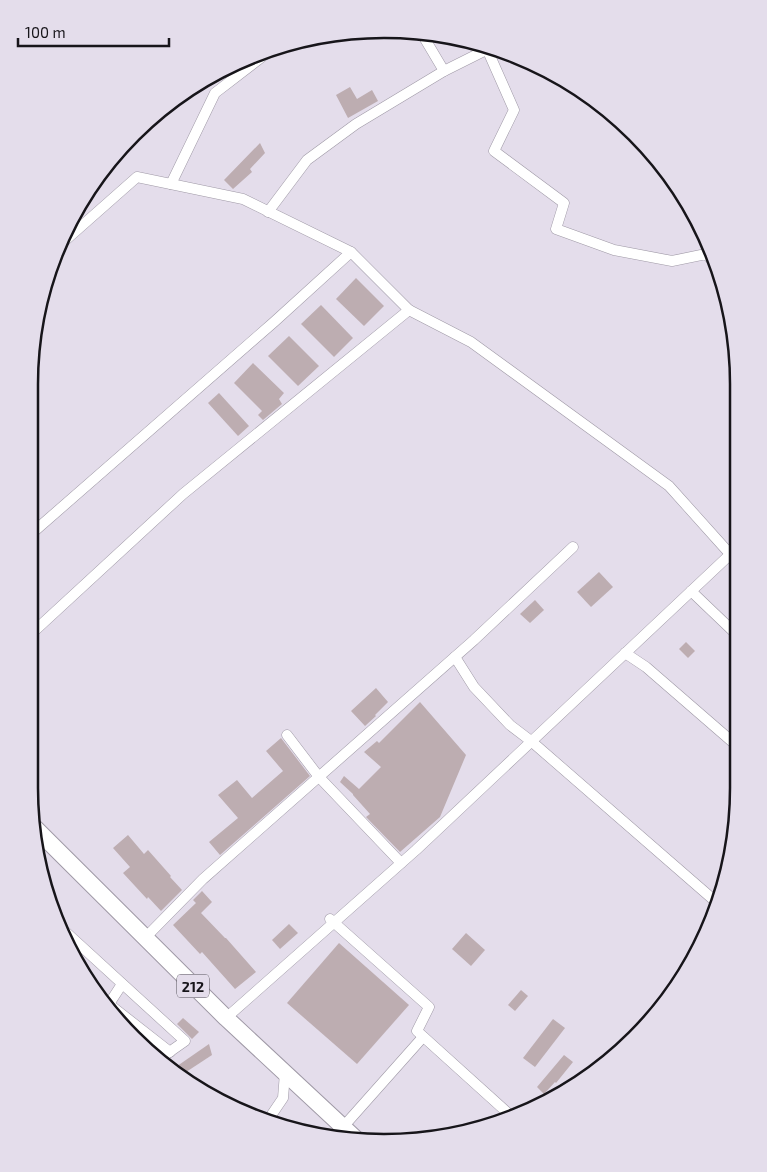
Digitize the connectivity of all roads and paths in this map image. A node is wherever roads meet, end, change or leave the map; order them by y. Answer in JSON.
{"nodes":[{"id":1,"x":426,"y":39,"type":"dead end"},
{"id":2,"x":482,"y":52,"type":"edge"},
{"id":3,"x":493,"y":55,"type":"edge"},
{"id":4,"x":254,"y":63,"type":"edge"},
{"id":5,"x":444,"y":71,"type":"junction"},
{"id":6,"x":171,"y":184,"type":"junction"},
{"id":7,"x":268,"y":212,"type":"junction"},
{"id":8,"x":71,"y":236,"type":"edge"},
{"id":9,"x":351,"y":252,"type":"junction"},
{"id":10,"x":704,"y":254,"type":"edge"},
{"id":11,"x":409,"y":310,"type":"junction"},
{"id":12,"x":38,"y":528,"type":"edge"},
{"id":13,"x":573,"y":547,"type":"dead end"},
{"id":14,"x":730,"y":548,"type":"edge"},
{"id":15,"x":730,"y":554,"type":"edge"},
{"id":16,"x":691,"y":591,"type":"junction"},
{"id":17,"x":38,"y":628,"type":"edge"},
{"id":18,"x":730,"y":628,"type":"edge"},
{"id":19,"x":625,"y":653,"type":"junction"},
{"id":20,"x":455,"y":657,"type":"junction"},
{"id":21,"x":287,"y":735,"type":"dead end"},
{"id":22,"x":730,"y":740,"type":"edge"},
{"id":23,"x":531,"y":741,"type":"junction"},
{"id":24,"x":319,"y":777,"type":"junction"},
{"id":25,"x":40,"y":833,"type":"edge"},
{"id":26,"x":401,"y":863,"type":"junction"},
{"id":27,"x":712,"y":898,"type":"edge"},
{"id":28,"x":332,"y":920,"type":"junction"},
{"id":29,"x":70,"y":935,"type":"edge"},
{"id":30,"x":145,"y":938,"type":"junction"},
{"id":31,"x":122,"y":984,"type":"junction"},
{"id":32,"x":113,"y":1005,"type":"edge"},
{"id":33,"x":226,"y":1018,"type":"junction"},
{"id":34,"x":128,"y":1021,"type":"edge"},
{"id":35,"x":423,"y":1037,"type":"junction"},
{"id":36,"x":170,"y":1052,"type":"junction"},
{"id":37,"x":164,"y":1056,"type":"edge"},
{"id":38,"x":285,"y":1073,"type":"junction"},
{"id":39,"x":506,"y":1112,"type":"edge"},
{"id":40,"x":271,"y":1115,"type":"edge"},
{"id":41,"x":343,"y":1127,"type":"junction"},
{"id":42,"x":350,"y":1133,"type":"edge"}],
"edges":[{"from":1,"to":5,"type":"street"},
{"from":2,"to":5,"type":"street"},
{"from":3,"to":10,"type":"street"},
{"from":4,"to":6,"type":"street"},
{"from":5,"to":7,"type":"street"},
{"from":6,"to":7,"type":"street"},
{"from":6,"to":8,"type":"street"},
{"from":7,"to":9,"type":"street"},
{"from":9,"to":11,"type":"street"},
{"from":9,"to":12,"type":"street"},
{"from":11,"to":14,"type":"street"},
{"from":11,"to":17,"type":"street"},
{"from":13,"to":20,"type":"street"},
{"from":15,"to":16,"type":"street"},
{"from":16,"to":18,"type":"street"},
{"from":16,"to":19,"type":"street"},
{"from":19,"to":22,"type":"street"},
{"from":19,"to":23,"type":"street"},
{"from":20,"to":23,"type":"street"},
{"from":20,"to":24,"type":"street"},
{"from":21,"to":24,"type":"street"},
{"from":23,"to":26,"type":"street"},
{"from":23,"to":27,"type":"street"},
{"from":24,"to":26,"type":"street"},
{"from":24,"to":30,"type":"street"},
{"from":25,"to":30,"type":"main road","number":"212"},
{"from":26,"to":28,"type":"street"},
{"from":28,"to":33,"type":"street"},
{"from":28,"to":35,"type":"street"},
{"from":29,"to":31,"type":"street"},
{"from":30,"to":33,"type":"main road","number":"212"},
{"from":31,"to":32,"type":"street"},
{"from":31,"to":36,"type":"street"},
{"from":33,"to":38,"type":"main road","number":"212"},
{"from":34,"to":36,"type":"street"},
{"from":35,"to":39,"type":"street"},
{"from":35,"to":41,"type":"street"},
{"from":36,"to":37,"type":"street"},
{"from":38,"to":40,"type":"street"},
{"from":38,"to":41,"type":"main road","number":"212"},
{"from":41,"to":42,"type":"main road","number":"212"}]}
